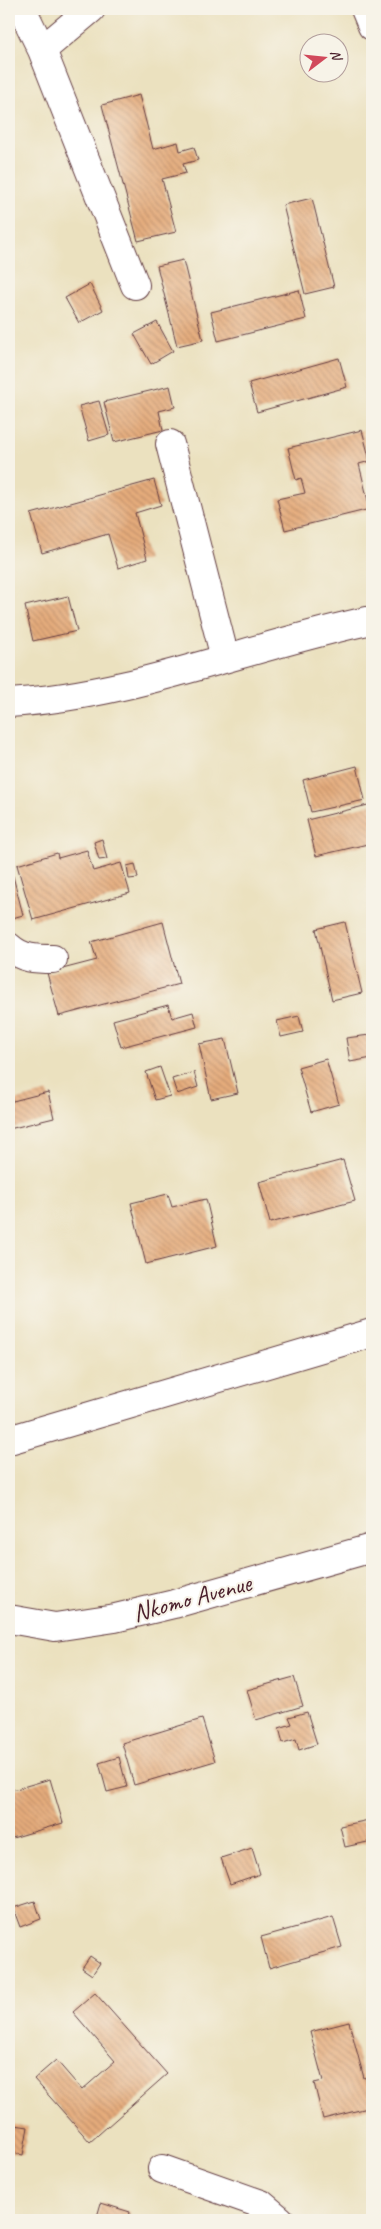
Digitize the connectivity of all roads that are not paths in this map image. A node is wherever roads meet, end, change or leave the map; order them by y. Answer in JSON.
{"nodes":[{"id":1,"x":22,"y":9,"type":"edge"},
{"id":2,"x":91,"y":9,"type":"edge"},
{"id":3,"x":365,"y":9,"type":"edge"},
{"id":4,"x":372,"y":26,"type":"edge"},
{"id":5,"x":42,"y":50,"type":"junction"},
{"id":6,"x":135,"y":284,"type":"dead end"},
{"id":7,"x":170,"y":444,"type":"dead end"},
{"id":8,"x":372,"y":620,"type":"edge"},
{"id":9,"x":225,"y":658,"type":"junction"},
{"id":10,"x":9,"y":703,"type":"edge"},
{"id":11,"x":9,"y":947,"type":"edge"},
{"id":12,"x":53,"y":959,"type":"dead end"},
{"id":13,"x":372,"y":1333,"type":"edge"},
{"id":14,"x":9,"y":1440,"type":"edge"},
{"id":15,"x":372,"y":1548,"type":"edge"},
{"id":16,"x":9,"y":1619,"type":"edge"},
{"id":17,"x":162,"y":2169,"type":"dead end"},
{"id":18,"x":280,"y":2220,"type":"edge"}],
"edges":[{"from":1,"to":5,"type":"street"},
{"from":2,"to":5,"type":"street"},
{"from":3,"to":4,"type":"street"},
{"from":5,"to":6,"type":"street"},
{"from":7,"to":9,"type":"street"},
{"from":8,"to":9,"type":"street"},
{"from":9,"to":10,"type":"street"},
{"from":11,"to":12,"type":"street"},
{"from":13,"to":14,"type":"street"},
{"from":15,"to":16,"type":"street","name":"Nkomo Avenue"},
{"from":17,"to":18,"type":"street"}]}
